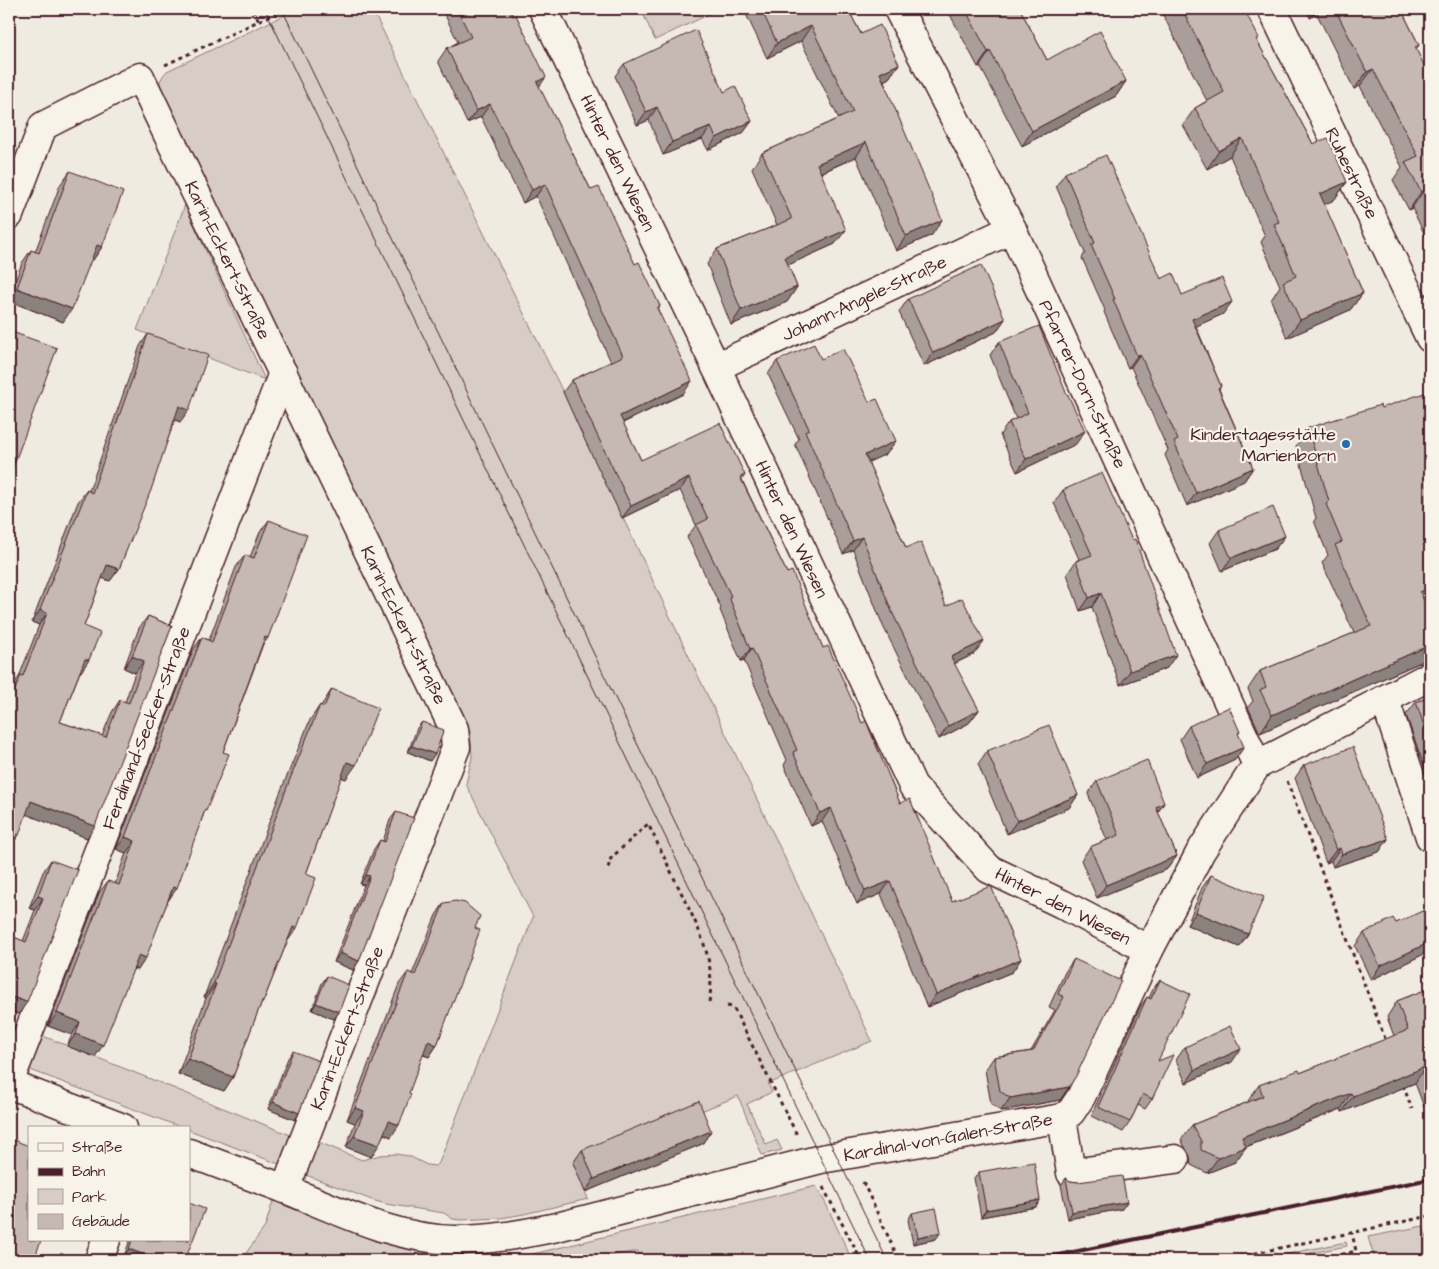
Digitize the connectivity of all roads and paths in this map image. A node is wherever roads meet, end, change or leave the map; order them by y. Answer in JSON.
{"nodes":[{"id":1,"x":253,"y":9,"type":"edge"},
{"id":2,"x":284,"y":9,"type":"edge"},
{"id":3,"x":543,"y":9,"type":"edge"},
{"id":4,"x":898,"y":9,"type":"edge"},
{"id":5,"x":1272,"y":9,"type":"edge"},
{"id":6,"x":259,"y":21,"type":"junction"},
{"id":7,"x":140,"y":77,"type":"junction"},
{"id":8,"x":9,"y":215,"type":"edge"},
{"id":9,"x":1012,"y":229,"type":"junction"},
{"id":10,"x":1430,"y":338,"type":"edge"},
{"id":11,"x":716,"y":367,"type":"junction"},
{"id":12,"x":283,"y":373,"type":"junction"},
{"id":13,"x":1430,"y":676,"type":"edge"},
{"id":14,"x":1384,"y":700,"type":"junction"},
{"id":15,"x":1267,"y":760,"type":"junction"},
{"id":16,"x":1430,"y":837,"type":"edge"},
{"id":17,"x":608,"y":868,"type":"dead end"},
{"id":18,"x":1150,"y":950,"type":"junction"},
{"id":19,"x":711,"y":1003,"type":"dead end"},
{"id":20,"x":726,"y":1006,"type":"dead end"},
{"id":21,"x":1387,"y":1044,"type":"edge"},
{"id":22,"x":1402,"y":1081,"type":"edge"},
{"id":23,"x":9,"y":1084,"type":"edge"},
{"id":24,"x":1412,"y":1109,"type":"dead end"},
{"id":25,"x":1062,"y":1118,"type":"junction"},
{"id":26,"x":118,"y":1126,"type":"edge"},
{"id":27,"x":190,"y":1153,"type":"edge"},
{"id":28,"x":1175,"y":1159,"type":"dead end"},
{"id":29,"x":815,"y":1172,"type":"junction"},
{"id":30,"x":285,"y":1189,"type":"junction"},
{"id":31,"x":873,"y":1205,"type":"dead end"},
{"id":32,"x":1430,"y":1216,"type":"edge"},
{"id":33,"x":1352,"y":1233,"type":"junction"},
{"id":34,"x":105,"y":1242,"type":"edge"},
{"id":35,"x":99,"y":1260,"type":"edge"},
{"id":36,"x":861,"y":1260,"type":"edge"},
{"id":37,"x":899,"y":1260,"type":"edge"},
{"id":38,"x":1223,"y":1260,"type":"edge"},
{"id":39,"x":1318,"y":1260,"type":"edge"}],
"edges":[{"from":1,"to":6,"type":"path"},
{"from":2,"to":6,"type":"path"},
{"from":3,"to":11,"type":"street","name":"Hinter den Wiesen"},
{"from":4,"to":9,"type":"street","name":"Pfarrer-Dorn-Straße"},
{"from":5,"to":10,"type":"street","name":"Ruhestraße"},
{"from":6,"to":7,"type":"path"},
{"from":7,"to":8,"type":"street"},
{"from":7,"to":12,"type":"street","name":"Karin-Eckert-Straße"},
{"from":9,"to":11,"type":"street","name":"Johann-Angele-Straße"},
{"from":9,"to":15,"type":"street","name":"Pfarrer-Dorn-Straße"},
{"from":11,"to":18,"type":"street","name":"Hinter den Wiesen"},
{"from":12,"to":23,"type":"street","name":"Ferdinand-Secker-Straße"},
{"from":12,"to":30,"type":"street","name":"Karin-Eckert-Straße"},
{"from":13,"to":14,"type":"street","name":"Kardinal-von-Galen-Straße"},
{"from":14,"to":15,"type":"street","name":"Kardinal-von-Galen-Straße"},
{"from":14,"to":16,"type":"street"},
{"from":15,"to":18,"type":"street","name":"Kardinal-von-Galen-Straße"},
{"from":15,"to":21,"type":"path"},
{"from":17,"to":19,"type":"path"},
{"from":18,"to":25,"type":"street","name":"Kardinal-von-Galen-Straße"},
{"from":20,"to":29,"type":"path"},
{"from":22,"to":24,"type":"path"},
{"from":23,"to":26,"type":"street"},
{"from":25,"to":28,"type":"street"},
{"from":25,"to":29,"type":"street","name":"Kardinal-von-Galen-Straße"},
{"from":27,"to":30,"type":"street","name":"Kardinal-von-Galen-Straße"},
{"from":29,"to":30,"type":"street","name":"Kardinal-von-Galen-Straße"},
{"from":29,"to":36,"type":"path"},
{"from":31,"to":37,"type":"path"},
{"from":32,"to":33,"type":"path"},
{"from":33,"to":38,"type":"path"},
{"from":33,"to":39,"type":"path"},
{"from":34,"to":35,"type":"street"}]}
